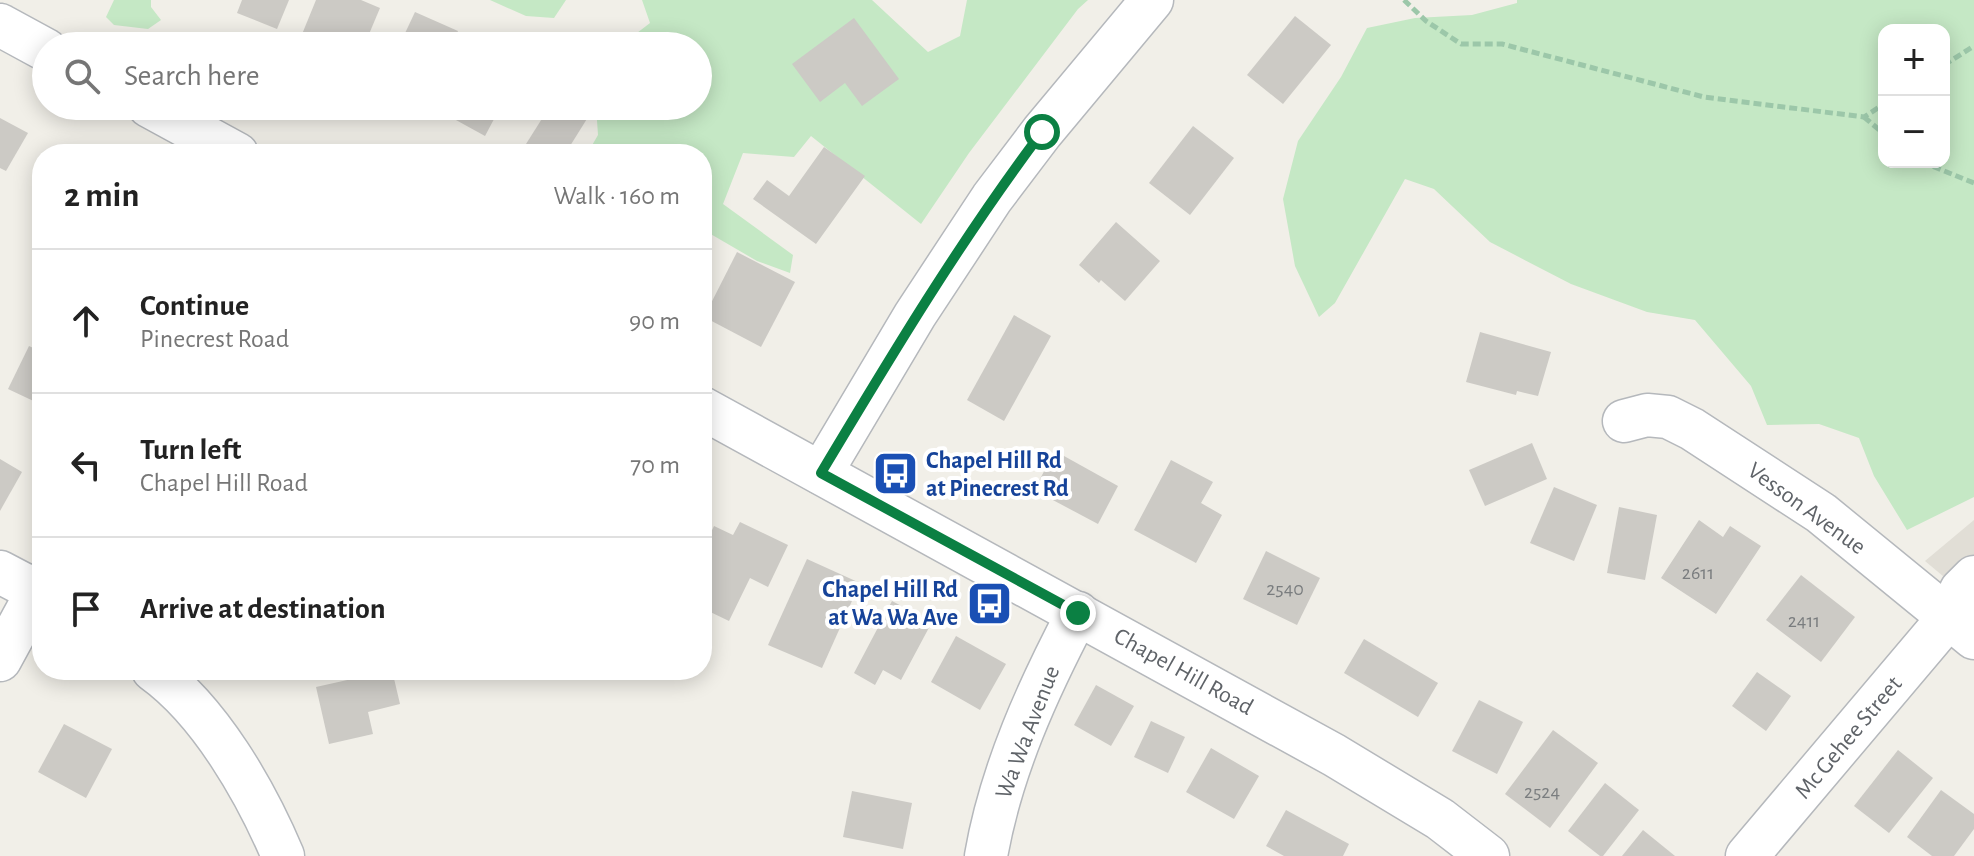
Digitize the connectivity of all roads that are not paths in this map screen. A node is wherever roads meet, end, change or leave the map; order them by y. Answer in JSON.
{"nodes":[{"id":1,"x":1152,"y":0,"type":"edge"},
{"id":2,"x":0,"y":25,"type":"edge"},
{"id":3,"x":32,"y":42,"type":"edge"},
{"id":4,"x":175,"y":120,"type":"edge"},
{"id":5,"x":219,"y":144,"type":"edge"},
{"id":6,"x":712,"y":413,"type":"edge"},
{"id":7,"x":1624,"y":421,"type":"dead end"},
{"id":8,"x":821,"y":473,"type":"junction"},
{"id":9,"x":0,"y":572,"type":"edge"},
{"id":10,"x":1974,"y":577,"type":"edge"},
{"id":11,"x":32,"y":586,"type":"edge"},
{"id":12,"x":32,"y":603,"type":"edge"},
{"id":13,"x":1078,"y":613,"type":"junction"},
{"id":14,"x":1962,"y":628,"type":"edge"},
{"id":15,"x":0,"y":660,"type":"edge"},
{"id":16,"x":164,"y":680,"type":"edge"},
{"id":17,"x":283,"y":856,"type":"edge"},
{"id":18,"x":986,"y":856,"type":"edge"},
{"id":19,"x":1488,"y":856,"type":"edge"},
{"id":20,"x":1747,"y":856,"type":"edge"}],
"edges":[{"from":1,"to":8,"type":"street"},
{"from":2,"to":3,"type":"street"},
{"from":4,"to":5,"type":"street"},
{"from":6,"to":8,"type":"street","name":"Chapel Hill Road"},
{"from":7,"to":14,"type":"street","name":"Vesson Avenue"},
{"from":8,"to":13,"type":"street","name":"Chapel Hill Road"},
{"from":9,"to":11,"type":"street"},
{"from":10,"to":14,"type":"street","name":"Mc Gehee Street"},
{"from":12,"to":15,"type":"street"},
{"from":13,"to":18,"type":"street","name":"Wa Wa Avenue"},
{"from":13,"to":19,"type":"street","name":"Chapel Hill Road"},
{"from":14,"to":20,"type":"street","name":"Mc Gehee Street"},
{"from":16,"to":17,"type":"street"}]}
